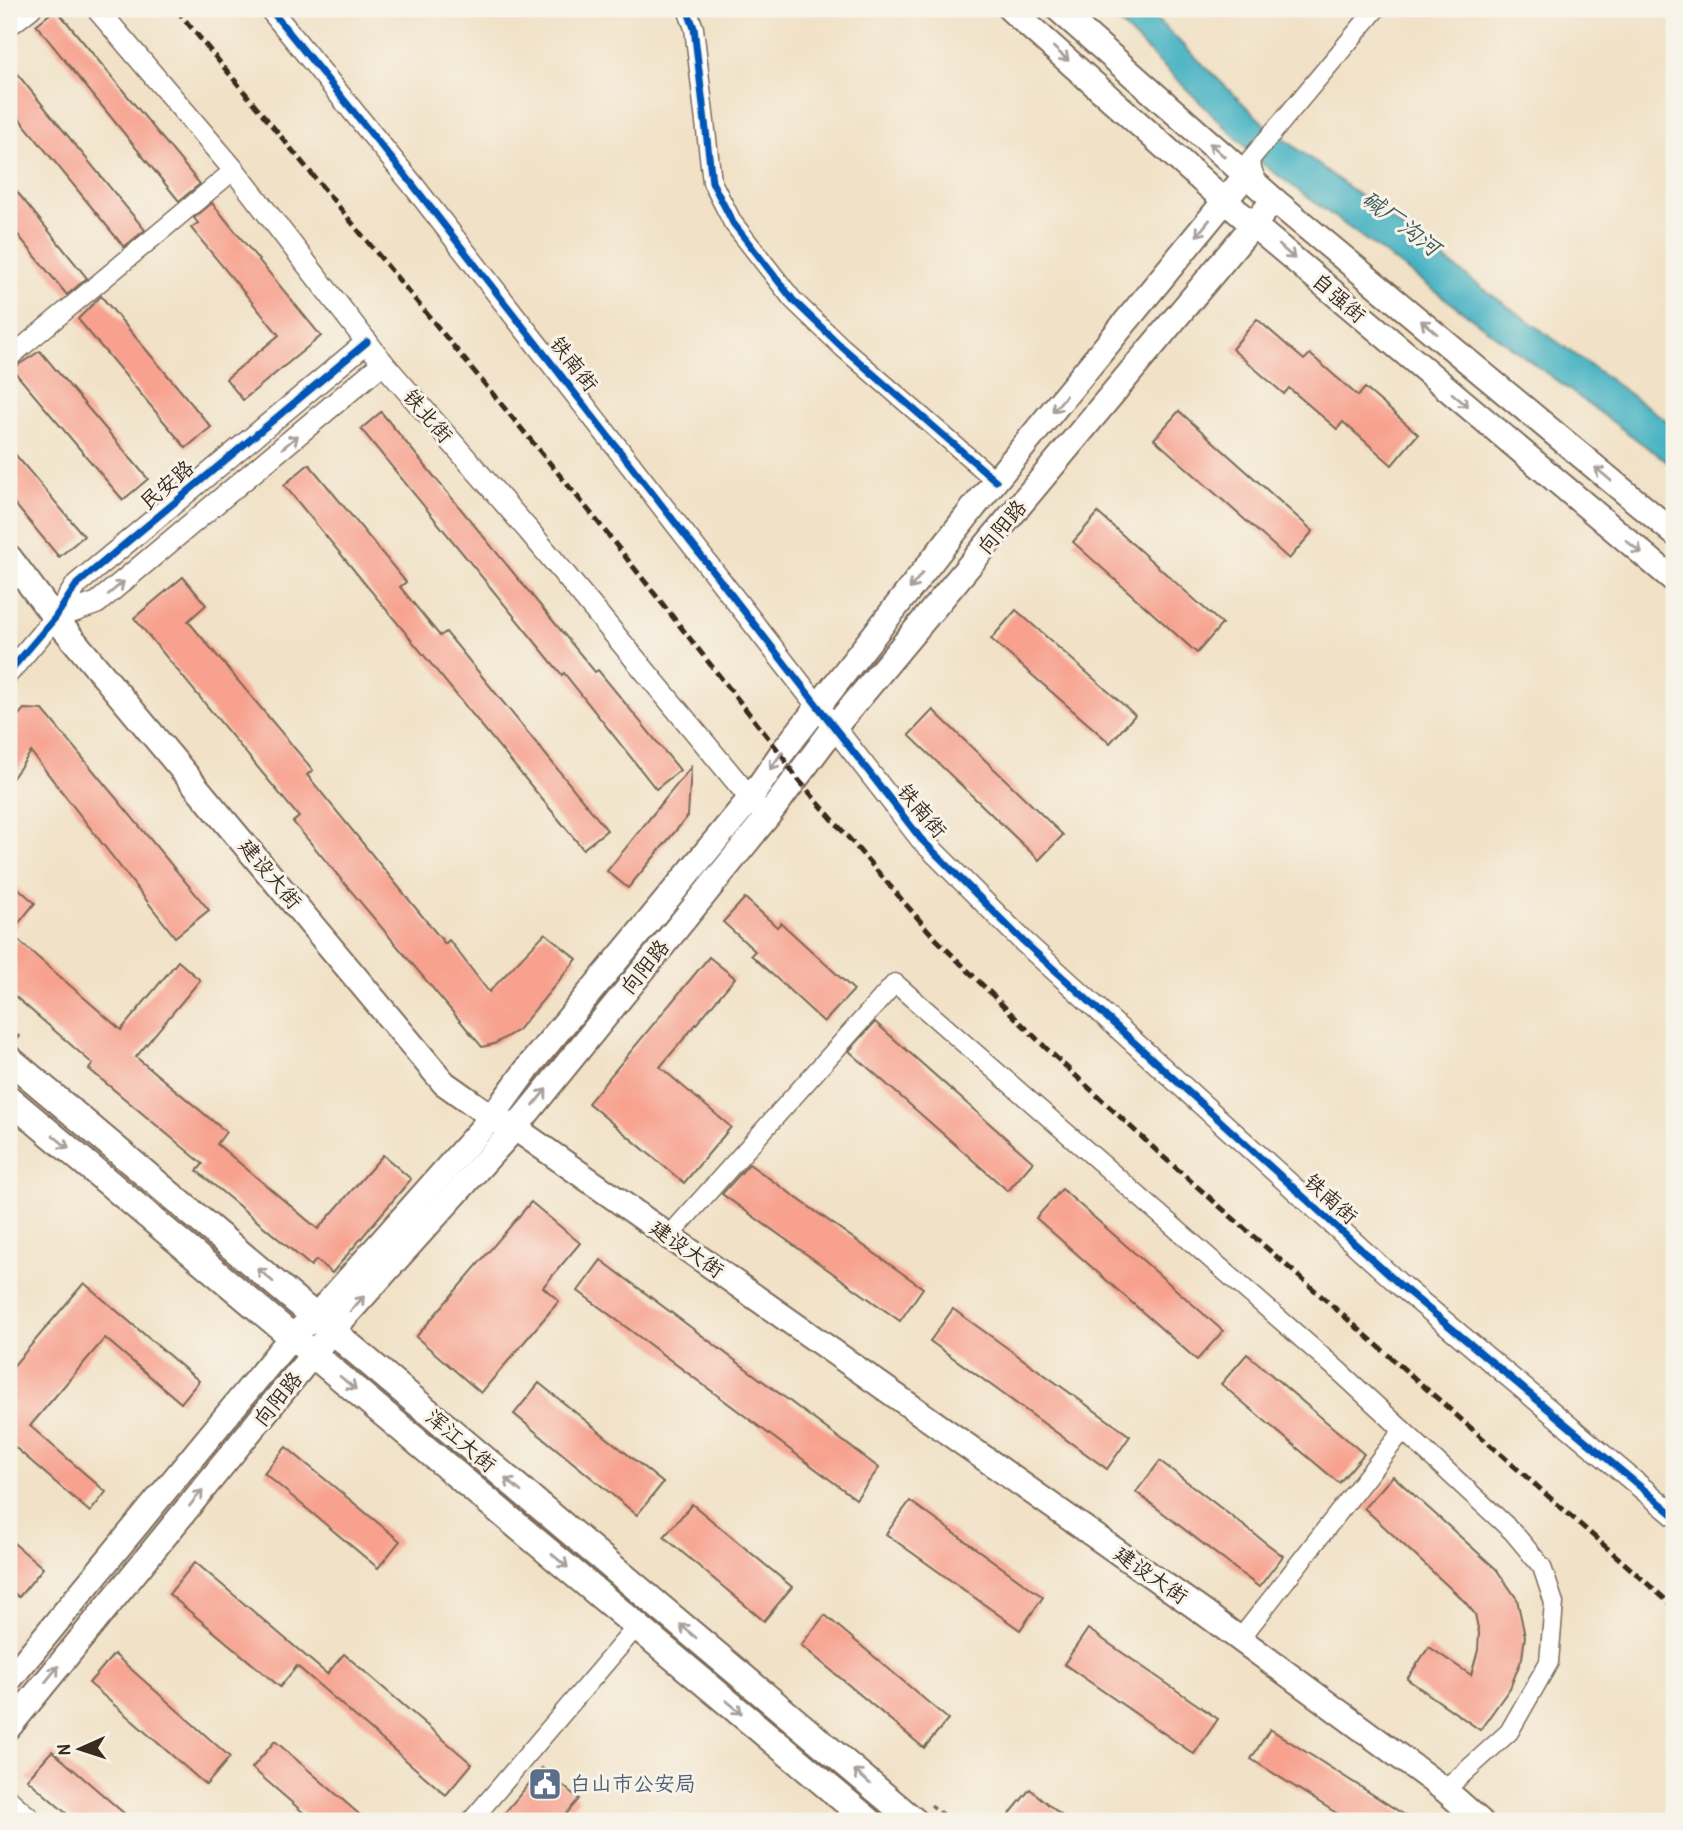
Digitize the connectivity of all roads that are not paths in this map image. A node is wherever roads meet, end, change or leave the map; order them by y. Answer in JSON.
{"nodes":[{"id":1,"x":32,"y":9,"type":"edge"},
{"id":2,"x":97,"y":9,"type":"edge"},
{"id":3,"x":270,"y":9,"type":"edge"},
{"id":4,"x":687,"y":9,"type":"edge"},
{"id":5,"x":1010,"y":9,"type":"edge"},
{"id":6,"x":1058,"y":9,"type":"edge"},
{"id":7,"x":1376,"y":9,"type":"edge"},
{"id":8,"x":9,"y":27,"type":"edge"},
{"id":9,"x":234,"y":170,"type":"junction"},
{"id":10,"x":1257,"y":181,"type":"junction"},
{"id":11,"x":1225,"y":201,"type":"junction"},
{"id":12,"x":1255,"y":224,"type":"junction"},
{"id":13,"x":367,"y":342,"type":"junction"},
{"id":14,"x":9,"y":358,"type":"edge"},
{"id":15,"x":383,"y":363,"type":"junction"},
{"id":16,"x":996,"y":481,"type":"junction"},
{"id":17,"x":1674,"y":533,"type":"edge"},
{"id":18,"x":9,"y":557,"type":"edge"},
{"id":19,"x":1674,"y":580,"type":"edge"},
{"id":20,"x":55,"y":618,"type":"junction"},
{"id":21,"x":9,"y":672,"type":"edge"},
{"id":22,"x":818,"y":706,"type":"junction"},
{"id":23,"x":833,"y":729,"type":"junction"},
{"id":24,"x":749,"y":800,"type":"junction"},
{"id":25,"x":767,"y":817,"type":"junction"},
{"id":26,"x":9,"y":1059,"type":"edge"},
{"id":27,"x":9,"y":1099,"type":"edge"},
{"id":28,"x":492,"y":1117,"type":"junction"},
{"id":29,"x":514,"y":1128,"type":"junction"},
{"id":30,"x":669,"y":1236,"type":"junction"},
{"id":31,"x":323,"y":1324,"type":"junction"},
{"id":32,"x":293,"y":1335,"type":"junction"},
{"id":33,"x":314,"y":1354,"type":"junction"},
{"id":34,"x":1403,"y":1430,"type":"junction"},
{"id":35,"x":1674,"y":1515,"type":"edge"},
{"id":36,"x":637,"y":1626,"type":"junction"},
{"id":37,"x":1240,"y":1639,"type":"junction"},
{"id":38,"x":9,"y":1680,"type":"edge"},
{"id":39,"x":9,"y":1727,"type":"edge"},
{"id":40,"x":1445,"y":1790,"type":"junction"},
{"id":41,"x":9,"y":1801,"type":"edge"},
{"id":42,"x":32,"y":1821,"type":"edge"},
{"id":43,"x":471,"y":1821,"type":"edge"},
{"id":44,"x":869,"y":1821,"type":"edge"},
{"id":45,"x":914,"y":1821,"type":"edge"},
{"id":46,"x":1480,"y":1821,"type":"edge"}],
"edges":[{"from":1,"to":8,"type":"street"},
{"from":2,"to":9,"type":"street","name":"铁北街"},
{"from":3,"to":22,"type":"street","name":"铁南街"},
{"from":4,"to":16,"type":"street"},
{"from":5,"to":11,"type":"main road","name":"自强街","one_way":true},
{"from":10,"to":6,"type":"main road","name":"自强街","one_way":true},
{"from":7,"to":10,"type":"street"},
{"from":9,"to":13,"type":"street","name":"铁北街"},
{"from":9,"to":14,"type":"street"},
{"from":10,"to":11,"type":"main road","name":"向阳路"},
{"from":10,"to":12,"type":"main road","name":"向阳路"},
{"from":17,"to":10,"type":"main road","name":"自强街","one_way":true},
{"from":11,"to":12,"type":"main road","name":"自强街"},
{"from":11,"to":16,"type":"main road","name":"向阳路","one_way":true},
{"from":12,"to":19,"type":"main road","name":"自强街","one_way":true},
{"from":12,"to":23,"type":"main road","name":"向阳路"},
{"from":13,"to":15,"type":"street","name":"铁北街"},
{"from":13,"to":20,"type":"street","name":"民安路"},
{"from":20,"to":15,"type":"street","name":"民安路","one_way":true},
{"from":15,"to":24,"type":"street","name":"铁北街"},
{"from":16,"to":22,"type":"main road","name":"向阳路","one_way":true},
{"from":18,"to":20,"type":"main road","name":"建设大街"},
{"from":20,"to":21,"type":"street","name":"民安路"},
{"from":20,"to":28,"type":"main road","name":"建设大街"},
{"from":22,"to":23,"type":"street","name":"铁南街"},
{"from":22,"to":24,"type":"main road","name":"向阳路","one_way":true},
{"from":23,"to":25,"type":"main road","name":"向阳路"},
{"from":23,"to":35,"type":"street","name":"铁南街"},
{"from":24,"to":25,"type":"street","name":"铁北街"},
{"from":24,"to":28,"type":"main road","name":"向阳路"},
{"from":29,"to":25,"type":"main road","name":"向阳路","one_way":true},
{"from":31,"to":26,"type":"main road","name":"浑江大街","one_way":true},
{"from":27,"to":32,"type":"main road","name":"浑江大街","one_way":true},
{"from":28,"to":29,"type":"main road","name":"建设大街"},
{"from":28,"to":31,"type":"main road","name":"向阳路"},
{"from":29,"to":30,"type":"main road","name":"建设大街"},
{"from":31,"to":29,"type":"main road","name":"向阳路","one_way":true},
{"from":30,"to":34,"type":"street"},
{"from":30,"to":37,"type":"main road","name":"建设大街"},
{"from":31,"to":32,"type":"main road","name":"向阳路"},
{"from":31,"to":33,"type":"main road","name":"向阳路"},
{"from":45,"to":31,"type":"main road","name":"浑江大街","one_way":true},
{"from":32,"to":33,"type":"main road","name":"浑江大街"},
{"from":32,"to":38,"type":"main road","name":"向阳路"},
{"from":33,"to":36,"type":"main road","name":"浑江大街","one_way":true},
{"from":39,"to":33,"type":"main road","name":"向阳路","one_way":true},
{"from":34,"to":37,"type":"street"},
{"from":34,"to":40,"type":"street"},
{"from":36,"to":43,"type":"street"},
{"from":36,"to":44,"type":"main road","name":"浑江大街","one_way":true},
{"from":37,"to":40,"type":"main road","name":"建设大街"},
{"from":40,"to":46,"type":"main road","name":"建设大街"},
{"from":41,"to":42,"type":"street"}]}
